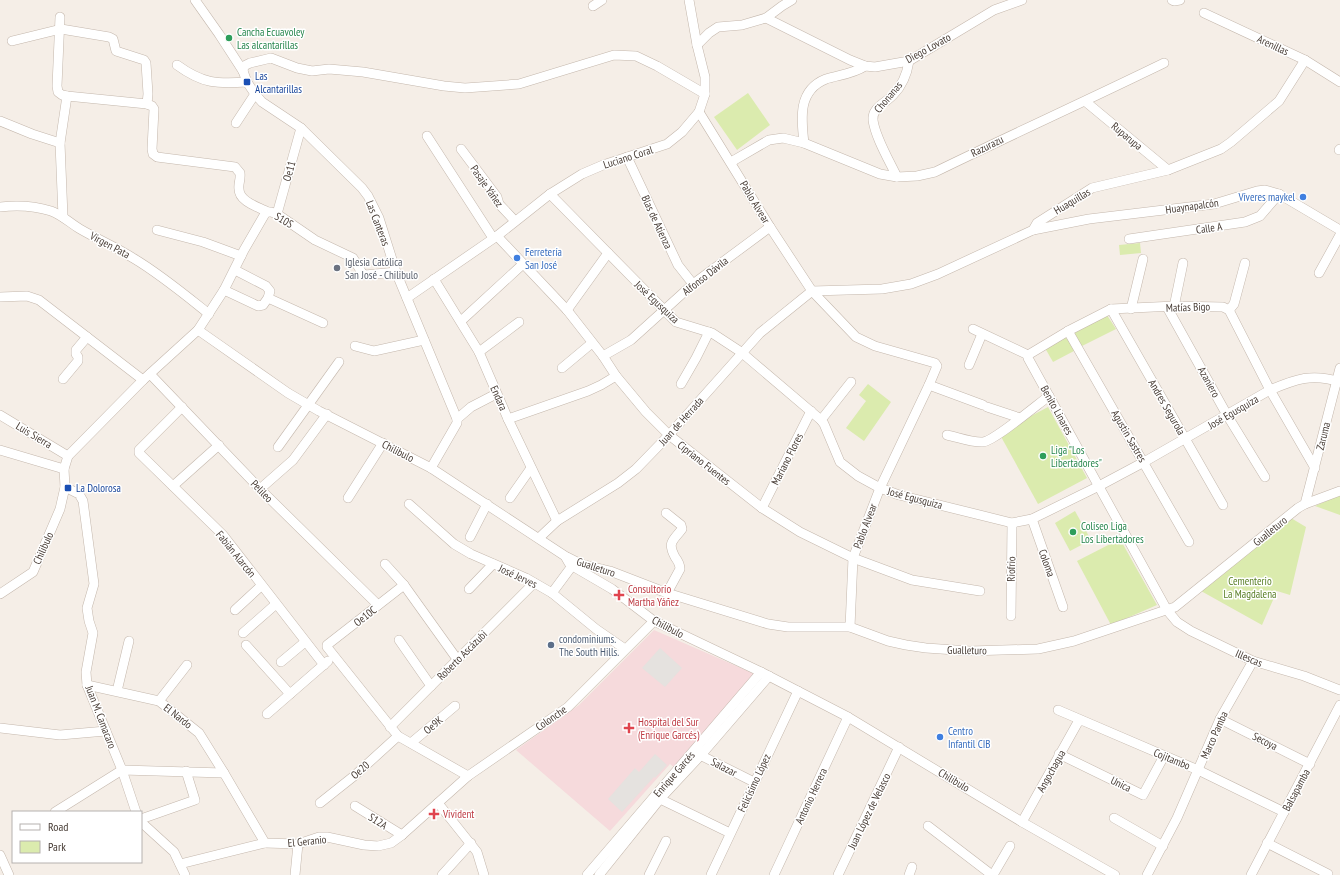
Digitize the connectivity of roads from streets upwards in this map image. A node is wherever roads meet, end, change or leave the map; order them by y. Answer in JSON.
{"nodes":[{"id":1,"x":195,"y":0,"type":"edge"},
{"id":2,"x":602,"y":0,"type":"edge"},
{"id":3,"x":689,"y":0,"type":"edge"},
{"id":4,"x":792,"y":0,"type":"edge"},
{"id":5,"x":1022,"y":0,"type":"edge"},
{"id":6,"x":593,"y":6,"type":"dead end"},
{"id":7,"x":1204,"y":13,"type":"dead end"},
{"id":8,"x":60,"y":17,"type":"dead end"},
{"id":9,"x":766,"y":18,"type":"junction"},
{"id":10,"x":61,"y":29,"type":"junction"},
{"id":11,"x":12,"y":41,"type":"dead end"},
{"id":12,"x":697,"y":46,"type":"junction"},
{"id":13,"x":1305,"y":60,"type":"junction"},
{"id":14,"x":908,"y":62,"type":"junction"},
{"id":15,"x":1164,"y":63,"type":"dead end"},
{"id":16,"x":177,"y":65,"type":"dead end"},
{"id":17,"x":865,"y":66,"type":"junction"},
{"id":18,"x":243,"y":71,"type":"junction"},
{"id":19,"x":248,"y":82,"type":"junction"},
{"id":20,"x":1340,"y":82,"type":"edge"},
{"id":21,"x":255,"y":94,"type":"junction"},
{"id":22,"x":705,"y":94,"type":"junction"},
{"id":23,"x":67,"y":96,"type":"junction"},
{"id":24,"x":1086,"y":102,"type":"junction"},
{"id":25,"x":147,"y":104,"type":"junction"},
{"id":26,"x":699,"y":112,"type":"junction"},
{"id":27,"x":0,"y":121,"type":"edge"},
{"id":28,"x":236,"y":123,"type":"dead end"},
{"id":29,"x":302,"y":128,"type":"junction"},
{"id":30,"x":427,"y":136,"type":"dead end"},
{"id":31,"x":60,"y":143,"type":"junction"},
{"id":32,"x":804,"y":143,"type":"junction"},
{"id":33,"x":461,"y":149,"type":"dead end"},
{"id":34,"x":627,"y":157,"type":"junction"},
{"id":35,"x":731,"y":162,"type":"junction"},
{"id":36,"x":1168,"y":170,"type":"junction"},
{"id":37,"x":898,"y":177,"type":"junction"},
{"id":38,"x":550,"y":194,"type":"junction"},
{"id":39,"x":1279,"y":194,"type":"junction"},
{"id":40,"x":0,"y":207,"type":"edge"},
{"id":41,"x":272,"y":213,"type":"junction"},
{"id":42,"x":63,"y":217,"type":"junction"},
{"id":43,"x":515,"y":221,"type":"junction"},
{"id":44,"x":770,"y":227,"type":"junction"},
{"id":45,"x":157,"y":230,"type":"dead end"},
{"id":46,"x":1033,"y":230,"type":"junction"},
{"id":47,"x":1340,"y":230,"type":"edge"},
{"id":48,"x":1340,"y":235,"type":"edge"},
{"id":49,"x":495,"y":237,"type":"junction"},
{"id":50,"x":1129,"y":239,"type":"dead end"},
{"id":51,"x":608,"y":254,"type":"junction"},
{"id":52,"x":241,"y":256,"type":"junction"},
{"id":53,"x":1143,"y":259,"type":"dead end"},
{"id":54,"x":1183,"y":263,"type":"dead end"},
{"id":55,"x":524,"y":264,"type":"junction"},
{"id":56,"x":1245,"y":264,"type":"dead end"},
{"id":57,"x":235,"y":270,"type":"junction"},
{"id":58,"x":396,"y":272,"type":"junction"},
{"id":59,"x":1319,"y":273,"type":"dead end"},
{"id":60,"x":434,"y":279,"type":"junction"},
{"id":61,"x":693,"y":284,"type":"junction"},
{"id":62,"x":224,"y":290,"type":"junction"},
{"id":63,"x":812,"y":291,"type":"junction"},
{"id":64,"x":0,"y":296,"type":"edge"},
{"id":65,"x":268,"y":298,"type":"junction"},
{"id":66,"x":407,"y":298,"type":"junction"},
{"id":67,"x":1171,"y":307,"type":"junction"},
{"id":68,"x":1111,"y":309,"type":"junction"},
{"id":69,"x":1130,"y":309,"type":"junction"},
{"id":70,"x":567,"y":310,"type":"junction"},
{"id":71,"x":663,"y":310,"type":"junction"},
{"id":72,"x":1229,"y":310,"type":"junction"},
{"id":73,"x":209,"y":314,"type":"junction"},
{"id":74,"x":461,"y":321,"type":"junction"},
{"id":75,"x":519,"y":322,"type":"dead end"},
{"id":76,"x":324,"y":323,"type":"dead end"},
{"id":77,"x":973,"y":329,"type":"dead end"},
{"id":78,"x":198,"y":330,"type":"junction"},
{"id":79,"x":1068,"y":331,"type":"junction"},
{"id":80,"x":708,"y":332,"type":"junction"},
{"id":81,"x":982,"y":334,"type":"junction"},
{"id":82,"x":87,"y":337,"type":"junction"},
{"id":83,"x":424,"y":340,"type":"junction"},
{"id":84,"x":592,"y":343,"type":"junction"},
{"id":85,"x":355,"y":346,"type":"dead end"},
{"id":86,"x":479,"y":352,"type":"junction"},
{"id":87,"x":741,"y":352,"type":"junction"},
{"id":88,"x":603,"y":356,"type":"junction"},
{"id":89,"x":1028,"y":357,"type":"junction"},
{"id":90,"x":339,"y":362,"type":"dead end"},
{"id":91,"x":969,"y":365,"type":"dead end"},
{"id":92,"x":562,"y":368,"type":"dead end"},
{"id":93,"x":1340,"y":368,"type":"edge"},
{"id":94,"x":616,"y":376,"type":"junction"},
{"id":95,"x":147,"y":377,"type":"junction"},
{"id":96,"x":63,"y":379,"type":"dead end"},
{"id":97,"x":1338,"y":381,"type":"edge"},
{"id":98,"x":851,"y":382,"type":"dead end"},
{"id":99,"x":681,"y":384,"type":"dead end"},
{"id":100,"x":929,"y":385,"type":"junction"},
{"id":101,"x":1270,"y":390,"type":"junction"},
{"id":102,"x":496,"y":394,"type":"junction"},
{"id":103,"x":1049,"y":396,"type":"junction"},
{"id":104,"x":308,"y":404,"type":"junction"},
{"id":105,"x":182,"y":407,"type":"junction"},
{"id":106,"x":811,"y":411,"type":"junction"},
{"id":107,"x":327,"y":414,"type":"junction"},
{"id":108,"x":0,"y":415,"type":"edge"},
{"id":109,"x":1227,"y":415,"type":"junction"},
{"id":110,"x":1020,"y":418,"type":"junction"},
{"id":111,"x":456,"y":419,"type":"junction"},
{"id":112,"x":508,"y":419,"type":"junction"},
{"id":113,"x":821,"y":420,"type":"junction"},
{"id":114,"x":669,"y":435,"type":"junction"},
{"id":115,"x":946,"y":435,"type":"dead end"},
{"id":116,"x":1186,"y":439,"type":"junction"},
{"id":117,"x":383,"y":443,"type":"junction"},
{"id":118,"x":219,"y":445,"type":"junction"},
{"id":119,"x":278,"y":447,"type":"dead end"},
{"id":120,"x":0,"y":450,"type":"edge"},
{"id":121,"x":68,"y":456,"type":"junction"},
{"id":122,"x":1144,"y":462,"type":"junction"},
{"id":123,"x":431,"y":468,"type":"junction"},
{"id":124,"x":531,"y":468,"type":"junction"},
{"id":125,"x":1315,"y":468,"type":"junction"},
{"id":126,"x":64,"y":469,"type":"junction"},
{"id":127,"x":1265,"y":477,"type":"dead end"},
{"id":128,"x":173,"y":486,"type":"junction"},
{"id":129,"x":1099,"y":486,"type":"junction"},
{"id":130,"x":65,"y":487,"type":"junction"},
{"id":131,"x":880,"y":488,"type":"junction"},
{"id":132,"x":260,"y":489,"type":"junction"},
{"id":133,"x":1340,"y":492,"type":"edge"},
{"id":134,"x":348,"y":498,"type":"dead end"},
{"id":135,"x":510,"y":498,"type":"dead end"},
{"id":136,"x":409,"y":504,"type":"dead end"},
{"id":137,"x":487,"y":504,"type":"junction"},
{"id":138,"x":1305,"y":504,"type":"junction"},
{"id":139,"x":1223,"y":505,"type":"dead end"},
{"id":140,"x":762,"y":508,"type":"junction"},
{"id":141,"x":666,"y":513,"type":"dead end"},
{"id":142,"x":1032,"y":519,"type":"junction"},
{"id":143,"x":558,"y":521,"type":"junction"},
{"id":144,"x":1012,"y":523,"type":"junction"},
{"id":145,"x":470,"y":537,"type":"dead end"},
{"id":146,"x":539,"y":538,"type":"junction"},
{"id":147,"x":1189,"y":542,"type":"dead end"},
{"id":148,"x":565,"y":556,"type":"junction"},
{"id":149,"x":852,"y":558,"type":"junction"},
{"id":150,"x":385,"y":564,"type":"dead end"},
{"id":151,"x":493,"y":564,"type":"junction"},
{"id":152,"x":572,"y":566,"type":"junction"},
{"id":153,"x":534,"y":583,"type":"junction"},
{"id":154,"x":404,"y":585,"type":"junction"},
{"id":155,"x":261,"y":586,"type":"junction"},
{"id":156,"x":469,"y":589,"type":"dead end"},
{"id":157,"x":980,"y":591,"type":"dead end"},
{"id":158,"x":667,"y":592,"type":"junction"},
{"id":159,"x":552,"y":593,"type":"junction"},
{"id":160,"x":0,"y":594,"type":"edge"},
{"id":161,"x":276,"y":604,"type":"junction"},
{"id":162,"x":378,"y":605,"type":"junction"},
{"id":163,"x":1063,"y":607,"type":"dead end"},
{"id":164,"x":235,"y":610,"type":"dead end"},
{"id":165,"x":1167,"y":610,"type":"junction"},
{"id":166,"x":1011,"y":616,"type":"dead end"},
{"id":167,"x":654,"y":621,"type":"junction"},
{"id":168,"x":850,"y":627,"type":"junction"},
{"id":169,"x":243,"y":633,"type":"dead end"},
{"id":170,"x":399,"y":640,"type":"dead end"},
{"id":171,"x":129,"y":641,"type":"dead end"},
{"id":172,"x":305,"y":642,"type":"junction"},
{"id":173,"x":246,"y":645,"type":"dead end"},
{"id":174,"x":625,"y":649,"type":"junction"},
{"id":175,"x":334,"y":656,"type":"junction"},
{"id":176,"x":457,"y":659,"type":"junction"},
{"id":177,"x":1253,"y":661,"type":"junction"},
{"id":178,"x":281,"y":662,"type":"dead end"},
{"id":179,"x":187,"y":665,"type":"dead end"},
{"id":180,"x":324,"y":665,"type":"junction"},
{"id":181,"x":765,"y":674,"type":"junction"},
{"id":182,"x":87,"y":685,"type":"junction"},
{"id":183,"x":431,"y":686,"type":"junction"},
{"id":184,"x":1340,"y":690,"type":"edge"},
{"id":185,"x":117,"y":691,"type":"junction"},
{"id":186,"x":798,"y":691,"type":"junction"},
{"id":187,"x":290,"y":694,"type":"junction"},
{"id":188,"x":159,"y":701,"type":"junction"},
{"id":189,"x":1340,"y":705,"type":"edge"},
{"id":190,"x":456,"y":706,"type":"dead end"},
{"id":191,"x":1058,"y":710,"type":"dead end"},
{"id":192,"x":267,"y":714,"type":"dead end"},
{"id":193,"x":848,"y":717,"type":"junction"},
{"id":194,"x":1220,"y":719,"type":"junction"},
{"id":195,"x":1081,"y":721,"type":"junction"},
{"id":196,"x":390,"y":727,"type":"junction"},
{"id":197,"x":0,"y":728,"type":"edge"},
{"id":198,"x":106,"y":731,"type":"junction"},
{"id":199,"x":398,"y":736,"type":"junction"},
{"id":200,"x":411,"y":743,"type":"junction"},
{"id":201,"x":899,"y":747,"type":"junction"},
{"id":202,"x":697,"y":753,"type":"junction"},
{"id":203,"x":1059,"y":754,"type":"junction"},
{"id":204,"x":1164,"y":756,"type":"junction"},
{"id":205,"x":1310,"y":764,"type":"junction"},
{"id":206,"x":122,"y":770,"type":"junction"},
{"id":207,"x":1198,"y":770,"type":"junction"},
{"id":208,"x":186,"y":771,"type":"junction"},
{"id":209,"x":224,"y":773,"type":"junction"},
{"id":210,"x":468,"y":776,"type":"junction"},
{"id":211,"x":754,"y":782,"type":"junction"},
{"id":212,"x":657,"y":797,"type":"junction"},
{"id":213,"x":320,"y":803,"type":"dead end"},
{"id":214,"x":438,"y":803,"type":"junction"},
{"id":215,"x":354,"y":806,"type":"dead end"},
{"id":216,"x":68,"y":808,"type":"edge"},
{"id":217,"x":58,"y":811,"type":"edge"},
{"id":218,"x":136,"y":811,"type":"edge"},
{"id":219,"x":1284,"y":812,"type":"junction"},
{"id":220,"x":1114,"y":818,"type":"dead end"},
{"id":221,"x":142,"y":821,"type":"edge"},
{"id":222,"x":142,"y":822,"type":"edge"},
{"id":223,"x":1022,"y":822,"type":"junction"},
{"id":224,"x":928,"y":826,"type":"dead end"},
{"id":225,"x":730,"y":833,"type":"junction"},
{"id":226,"x":402,"y":836,"type":"junction"},
{"id":227,"x":666,"y":841,"type":"dead end"},
{"id":228,"x":265,"y":843,"type":"junction"},
{"id":229,"x":470,"y":843,"type":"junction"},
{"id":230,"x":1268,"y":843,"type":"junction"},
{"id":231,"x":298,"y":844,"type":"junction"},
{"id":232,"x":1010,"y":846,"type":"dead end"},
{"id":233,"x":1163,"y":846,"type":"junction"},
{"id":234,"x":0,"y":855,"type":"edge"},
{"id":235,"x":180,"y":864,"type":"junction"},
{"id":236,"x":594,"y":873,"type":"edge"},
{"id":237,"x":1328,"y":874,"type":"dead end"},
{"id":238,"x":9,"y":875,"type":"edge"},
{"id":239,"x":185,"y":875,"type":"edge"},
{"id":240,"x":295,"y":875,"type":"edge"},
{"id":241,"x":442,"y":875,"type":"edge"},
{"id":242,"x":484,"y":875,"type":"edge"},
{"id":243,"x":649,"y":875,"type":"edge"},
{"id":244,"x":711,"y":875,"type":"edge"},
{"id":245,"x":774,"y":875,"type":"edge"},
{"id":246,"x":838,"y":875,"type":"edge"},
{"id":247,"x":993,"y":875,"type":"edge"},
{"id":248,"x":1115,"y":875,"type":"edge"},
{"id":249,"x":1147,"y":875,"type":"edge"},
{"id":250,"x":1251,"y":875,"type":"edge"}],
"edges":[{"from":1,"to":18,"type":"street","name":"Las Canteras"},
{"from":2,"to":6,"type":"street"},
{"from":3,"to":12,"type":"street","name":"Luciano Coral"},
{"from":4,"to":9,"type":"street"},
{"from":5,"to":14,"type":"street","name":"Diego Lovato"},
{"from":7,"to":13,"type":"street","name":"Arenillas"},
{"from":8,"to":10,"type":"street"},
{"from":9,"to":12,"type":"street"},
{"from":9,"to":17,"type":"street","name":"Diego Lovato"},
{"from":10,"to":11,"type":"street"},
{"from":10,"to":23,"type":"street"},
{"from":10,"to":25,"type":"street"},
{"from":12,"to":22,"type":"street","name":"Luciano Coral"},
{"from":13,"to":20,"type":"street","name":"Arenillas"},
{"from":13,"to":36,"type":"street","name":"Huaquillas"},
{"from":14,"to":17,"type":"street","name":"Diego Lovato"},
{"from":14,"to":37,"type":"street","name":"Chonanas"},
{"from":15,"to":24,"type":"street","name":"Razurazu"},
{"from":16,"to":19,"type":"street"},
{"from":17,"to":32,"type":"street"},
{"from":18,"to":19,"type":"street","name":"Las Canteras"},
{"from":18,"to":22,"type":"street"},
{"from":19,"to":21,"type":"street","name":"Las Canteras"},
{"from":21,"to":28,"type":"street"},
{"from":21,"to":29,"type":"street","name":"Las Canteras"},
{"from":22,"to":26,"type":"street","name":"Luciano Coral"},
{"from":23,"to":25,"type":"street"},
{"from":23,"to":31,"type":"street"},
{"from":24,"to":36,"type":"street","name":"Ruparupa"},
{"from":24,"to":37,"type":"street","name":"Razurazu"},
{"from":25,"to":41,"type":"street"},
{"from":26,"to":34,"type":"street","name":"Luciano Coral"},
{"from":26,"to":35,"type":"street","name":"Pablo Alvear"},
{"from":27,"to":31,"type":"street"},
{"from":29,"to":41,"type":"street","name":"Oe11"},
{"from":29,"to":58,"type":"street","name":"Las Canteras"},
{"from":30,"to":49,"type":"street","name":"Cipriano Fuentes"},
{"from":31,"to":42,"type":"street"},
{"from":32,"to":35,"type":"street","name":"Razurazu"},
{"from":32,"to":37,"type":"street","name":"Razurazu"},
{"from":33,"to":43,"type":"street","name":"Pasaje Yáñez"},
{"from":34,"to":38,"type":"street","name":"Luciano Coral"},
{"from":34,"to":61,"type":"street","name":"Blas de Atienza"},
{"from":35,"to":44,"type":"street","name":"Pablo Alvear"},
{"from":36,"to":46,"type":"street","name":"Huaquillas"},
{"from":38,"to":43,"type":"street","name":"Luciano Coral"},
{"from":38,"to":51,"type":"street","name":"José Egusquiza"},
{"from":39,"to":46,"type":"street","name":"Huaynapalcón"},
{"from":39,"to":47,"type":"street","name":"Huaynapalcón"},
{"from":39,"to":50,"type":"street","name":"Calle A"},
{"from":40,"to":42,"type":"street","name":"Virgen Pata"},
{"from":41,"to":52,"type":"street","name":"S10S"},
{"from":41,"to":58,"type":"street","name":"S10S"},
{"from":42,"to":73,"type":"street","name":"Virgen Pata"},
{"from":43,"to":49,"type":"street","name":"Luciano Coral"},
{"from":44,"to":61,"type":"street","name":"Alfonso Dávila"},
{"from":44,"to":63,"type":"street","name":"Pablo Alvear"},
{"from":45,"to":52,"type":"street"},
{"from":46,"to":63,"type":"street","name":"Huaquillas"},
{"from":48,"to":59,"type":"street"},
{"from":49,"to":55,"type":"street","name":"Cipriano Fuentes"},
{"from":49,"to":60,"type":"street","name":"Luciano Coral"},
{"from":51,"to":70,"type":"street"},
{"from":51,"to":71,"type":"street","name":"José Egusquiza"},
{"from":52,"to":57,"type":"street","name":"S10S"},
{"from":53,"to":69,"type":"street"},
{"from":54,"to":67,"type":"street"},
{"from":55,"to":70,"type":"street","name":"Cipriano Fuentes"},
{"from":55,"to":74,"type":"street"},
{"from":56,"to":72,"type":"street"},
{"from":57,"to":62,"type":"street","name":"S10S"},
{"from":57,"to":65,"type":"street"},
{"from":58,"to":66,"type":"street","name":"Las Canteras"},
{"from":60,"to":66,"type":"street","name":"Luciano Coral"},
{"from":60,"to":74,"type":"street","name":"Endara"},
{"from":61,"to":71,"type":"street","name":"Alfonso Dávila"},
{"from":62,"to":65,"type":"street"},
{"from":62,"to":73,"type":"street","name":"S10S"},
{"from":63,"to":87,"type":"street","name":"Juan de Herrada"},
{"from":63,"to":100,"type":"street","name":"Pablo Alvear"},
{"from":64,"to":82,"type":"street","name":"Pelileo"},
{"from":65,"to":76,"type":"street"},
{"from":66,"to":83,"type":"street","name":"Las Canteras"},
{"from":67,"to":69,"type":"street","name":"Matías Bigo"},
{"from":67,"to":72,"type":"street","name":"Matías Bigo"},
{"from":67,"to":109,"type":"street","name":"Azaniero"},
{"from":68,"to":69,"type":"street","name":"Matías Bigo"},
{"from":68,"to":79,"type":"street","name":"Matías Bigo"},
{"from":68,"to":116,"type":"street","name":"Andres Segurola"},
{"from":70,"to":84,"type":"street","name":"Cipriano Fuentes"},
{"from":71,"to":80,"type":"street","name":"José Egusquiza"},
{"from":71,"to":88,"type":"street","name":"Alfonso Dávila"},
{"from":72,"to":101,"type":"street"},
{"from":73,"to":78,"type":"street","name":"S10S"},
{"from":74,"to":86,"type":"street","name":"Endara"},
{"from":75,"to":86,"type":"street"},
{"from":77,"to":81,"type":"street"},
{"from":78,"to":95,"type":"street","name":"S10S"},
{"from":78,"to":104,"type":"street","name":"Chilibulo"},
{"from":79,"to":89,"type":"street","name":"Matías Bigo"},
{"from":79,"to":122,"type":"street","name":"Agustin Sastres"},
{"from":80,"to":87,"type":"street","name":"José Egusquiza"},
{"from":80,"to":99,"type":"street"},
{"from":81,"to":89,"type":"street"},
{"from":81,"to":91,"type":"street"},
{"from":82,"to":95,"type":"street","name":"Pelileo"},
{"from":82,"to":96,"type":"street"},
{"from":83,"to":85,"type":"street"},
{"from":83,"to":111,"type":"street","name":"Las Canteras"},
{"from":84,"to":88,"type":"street","name":"Cipriano Fuentes"},
{"from":84,"to":92,"type":"street"},
{"from":86,"to":102,"type":"street","name":"Endara"},
{"from":87,"to":106,"type":"street","name":"José Egusquiza"},
{"from":87,"to":114,"type":"street","name":"Juan de Herrada"},
{"from":88,"to":94,"type":"street","name":"Cipriano Fuentes"},
{"from":89,"to":103,"type":"street","name":"Benito Linares"},
{"from":90,"to":104,"type":"street"},
{"from":93,"to":97,"type":"street","name":"Zaruma"},
{"from":94,"to":112,"type":"street"},
{"from":94,"to":114,"type":"street","name":"Cipriano Fuentes"},
{"from":95,"to":105,"type":"street","name":"Pelileo"},
{"from":95,"to":121,"type":"street","name":"S10S"},
{"from":97,"to":101,"type":"street","name":"José Egusquiza"},
{"from":97,"to":125,"type":"street","name":"Zaruma"},
{"from":98,"to":113,"type":"street"},
{"from":100,"to":110,"type":"street"},
{"from":100,"to":131,"type":"street","name":"Pablo Alvear"},
{"from":101,"to":109,"type":"street","name":"José Egusquiza"},
{"from":101,"to":125,"type":"street"},
{"from":102,"to":111,"type":"street"},
{"from":102,"to":112,"type":"street","name":"Endara"},
{"from":103,"to":110,"type":"street"},
{"from":103,"to":129,"type":"street","name":"Benito Linares"},
{"from":104,"to":107,"type":"street","name":"Chilibulo"},
{"from":104,"to":119,"type":"street"},
{"from":105,"to":118,"type":"street","name":"Pelileo"},
{"from":105,"to":128,"type":"street","name":"Fabián Alarcón"},
{"from":106,"to":113,"type":"street","name":"José Egusquiza"},
{"from":106,"to":140,"type":"street","name":"Mariano Flores"},
{"from":107,"to":117,"type":"street","name":"Chilibulo"},
{"from":107,"to":132,"type":"street"},
{"from":108,"to":121,"type":"street","name":"Luis Sierra"},
{"from":109,"to":116,"type":"street","name":"José Egusquiza"},
{"from":109,"to":127,"type":"street","name":"Azaniero"},
{"from":110,"to":115,"type":"street"},
{"from":111,"to":123,"type":"street"},
{"from":112,"to":124,"type":"street","name":"Endara"},
{"from":113,"to":131,"type":"street","name":"José Egusquiza"},
{"from":114,"to":140,"type":"street","name":"Cipriano Fuentes"},
{"from":114,"to":143,"type":"street","name":"Juan de Herrada"},
{"from":116,"to":122,"type":"street","name":"José Egusquiza"},
{"from":116,"to":139,"type":"street","name":"Andres Segurola"},
{"from":117,"to":123,"type":"street","name":"Chilibulo"},
{"from":117,"to":134,"type":"street"},
{"from":118,"to":128,"type":"street"},
{"from":118,"to":132,"type":"street","name":"Pelileo"},
{"from":120,"to":126,"type":"street"},
{"from":121,"to":126,"type":"street"},
{"from":122,"to":129,"type":"street","name":"José Egusquiza"},
{"from":122,"to":147,"type":"street","name":"Agustin Sastres"},
{"from":123,"to":137,"type":"street","name":"Chilibulo"},
{"from":124,"to":135,"type":"street"},
{"from":124,"to":143,"type":"street","name":"Endara"},
{"from":125,"to":138,"type":"street","name":"Zaruma"},
{"from":126,"to":130,"type":"street","name":"Chilibulo"},
{"from":128,"to":155,"type":"street","name":"Fabián Alarcón"},
{"from":129,"to":142,"type":"street","name":"José Egusquiza"},
{"from":129,"to":165,"type":"street","name":"Benito Linares"},
{"from":130,"to":160,"type":"street","name":"Chilibulo"},
{"from":130,"to":182,"type":"street","name":"Juan M. Camacaro"},
{"from":131,"to":144,"type":"street","name":"José Egusquiza"},
{"from":131,"to":149,"type":"street","name":"Pablo Alvear"},
{"from":132,"to":162,"type":"street","name":"Pelileo"},
{"from":133,"to":138,"type":"street","name":"Gualleturo"},
{"from":136,"to":151,"type":"street","name":"José Jerves"},
{"from":137,"to":145,"type":"street"},
{"from":137,"to":146,"type":"street","name":"Chilibulo"},
{"from":138,"to":165,"type":"street","name":"Gualleturo"},
{"from":140,"to":149,"type":"street","name":"Cipriano Fuentes"},
{"from":141,"to":158,"type":"street"},
{"from":142,"to":144,"type":"street","name":"José Egusquiza"},
{"from":142,"to":163,"type":"street","name":"Coloma"},
{"from":143,"to":146,"type":"street","name":"Juan de Herrada"},
{"from":144,"to":166,"type":"street","name":"Riofrio"},
{"from":146,"to":148,"type":"street","name":"Chilibulo"},
{"from":148,"to":152,"type":"street","name":"Chilibulo"},
{"from":148,"to":158,"type":"street","name":"Gualleturo"},
{"from":149,"to":157,"type":"street","name":"Cipriano Fuentes"},
{"from":149,"to":168,"type":"street","name":"Pablo Alvear"},
{"from":150,"to":154,"type":"street"},
{"from":151,"to":153,"type":"street","name":"José Jerves"},
{"from":151,"to":156,"type":"street"},
{"from":152,"to":159,"type":"street"},
{"from":152,"to":167,"type":"street","name":"Chilibulo"},
{"from":153,"to":159,"type":"street","name":"José Jerves"},
{"from":153,"to":176,"type":"street","name":"Roberto Ascázubi"},
{"from":154,"to":162,"type":"street","name":"Oe10C"},
{"from":154,"to":176,"type":"street"},
{"from":155,"to":161,"type":"street","name":"Fabián Alarcón"},
{"from":155,"to":164,"type":"street"},
{"from":158,"to":168,"type":"street","name":"Gualleturo"},
{"from":159,"to":174,"type":"street","name":"José Jerves"},
{"from":161,"to":169,"type":"street"},
{"from":161,"to":172,"type":"street","name":"Fabián Alarcón"},
{"from":162,"to":175,"type":"street","name":"Oe10C"},
{"from":165,"to":168,"type":"street","name":"Gualleturo"},
{"from":165,"to":177,"type":"street","name":"Illescas"},
{"from":167,"to":174,"type":"street","name":"Colonche"},
{"from":167,"to":181,"type":"street","name":"Chilibulo"},
{"from":170,"to":183,"type":"street"},
{"from":171,"to":185,"type":"street"},
{"from":172,"to":178,"type":"street"},
{"from":172,"to":180,"type":"street","name":"Fabián Alarcón"},
{"from":173,"to":187,"type":"street"},
{"from":174,"to":210,"type":"street","name":"Colonche"},
{"from":175,"to":180,"type":"street"},
{"from":175,"to":196,"type":"street"},
{"from":176,"to":183,"type":"street","name":"Roberto Ascázubi"},
{"from":177,"to":184,"type":"street","name":"Illescas"},
{"from":177,"to":194,"type":"street","name":"Marco Pamba"},
{"from":179,"to":188,"type":"street"},
{"from":180,"to":187,"type":"street"},
{"from":181,"to":186,"type":"street","name":"Chilibulo"},
{"from":181,"to":202,"type":"street","name":"Enrique Garcés"},
{"from":182,"to":185,"type":"street","name":"El Nardo"},
{"from":182,"to":198,"type":"street","name":"Juan M. Camacaro"},
{"from":183,"to":196,"type":"street","name":"Roberto Ascázubi"},
{"from":185,"to":188,"type":"street","name":"El Nardo"},
{"from":186,"to":193,"type":"street","name":"Chilibulo"},
{"from":186,"to":211,"type":"street","name":"Felicísimo López"},
{"from":187,"to":192,"type":"street"},
{"from":188,"to":209,"type":"street","name":"El Nardo"},
{"from":189,"to":205,"type":"street","name":"Balsapamba"},
{"from":190,"to":200,"type":"street","name":"Oe9K"},
{"from":191,"to":195,"type":"street","name":"Cojitambo"},
{"from":193,"to":201,"type":"street","name":"Chilibulo"},
{"from":193,"to":245,"type":"street","name":"Antonio Herrera"},
{"from":194,"to":205,"type":"street","name":"Secoya"},
{"from":194,"to":207,"type":"street","name":"Marco Pamba"},
{"from":195,"to":203,"type":"street","name":"Angochagua"},
{"from":195,"to":204,"type":"street","name":"Cojitambo"},
{"from":196,"to":199,"type":"street"},
{"from":197,"to":198,"type":"street"},
{"from":198,"to":206,"type":"street","name":"Juan M. Camacaro"},
{"from":199,"to":200,"type":"street"},
{"from":199,"to":213,"type":"street","name":"Oe20"},
{"from":200,"to":210,"type":"street"},
{"from":201,"to":223,"type":"street","name":"Chilibulo"},
{"from":201,"to":246,"type":"street","name":"Juan López de Velasco"},
{"from":202,"to":211,"type":"street","name":"Salazar"},
{"from":202,"to":212,"type":"street","name":"Enrique Garcés"},
{"from":203,"to":204,"type":"street","name":"Unica"},
{"from":203,"to":223,"type":"street","name":"Angochagua"},
{"from":204,"to":207,"type":"street","name":"Cojitambo"},
{"from":205,"to":219,"type":"street","name":"Balsapamba"},
{"from":206,"to":208,"type":"street"},
{"from":206,"to":216,"type":"street"},
{"from":206,"to":218,"type":"street","name":"Juan M. Camacaro"},
{"from":207,"to":219,"type":"street","name":"Cojitambo"},
{"from":207,"to":233,"type":"street","name":"Marco Pamba"},
{"from":208,"to":209,"type":"street"},
{"from":208,"to":221,"type":"street"},
{"from":209,"to":228,"type":"street"},
{"from":210,"to":214,"type":"street","name":"Colonche"},
{"from":211,"to":225,"type":"street","name":"Felicísimo López"},
{"from":212,"to":225,"type":"street"},
{"from":212,"to":236,"type":"street","name":"Enrique Garcés"},
{"from":214,"to":226,"type":"street","name":"El Geranio"},
{"from":214,"to":229,"type":"street"},
{"from":215,"to":226,"type":"street","name":"S12A"},
{"from":216,"to":217,"type":"street"},
{"from":219,"to":230,"type":"street","name":"Balsapamba"},
{"from":220,"to":233,"type":"street"},
{"from":222,"to":235,"type":"street"},
{"from":223,"to":248,"type":"street","name":"Chilibulo"},
{"from":224,"to":247,"type":"street"},
{"from":225,"to":244,"type":"street","name":"Felicísimo López"},
{"from":226,"to":231,"type":"street","name":"El Geranio"},
{"from":227,"to":243,"type":"street"},
{"from":228,"to":231,"type":"street","name":"El Geranio"},
{"from":228,"to":235,"type":"street","name":"El Geranio"},
{"from":229,"to":241,"type":"street"},
{"from":229,"to":242,"type":"street"},
{"from":230,"to":237,"type":"street"},
{"from":230,"to":250,"type":"street","name":"Balsapamba"},
{"from":231,"to":240,"type":"street"},
{"from":232,"to":247,"type":"street"},
{"from":233,"to":249,"type":"street","name":"Marco Pamba"},
{"from":234,"to":238,"type":"street"},
{"from":235,"to":239,"type":"street"}]}
